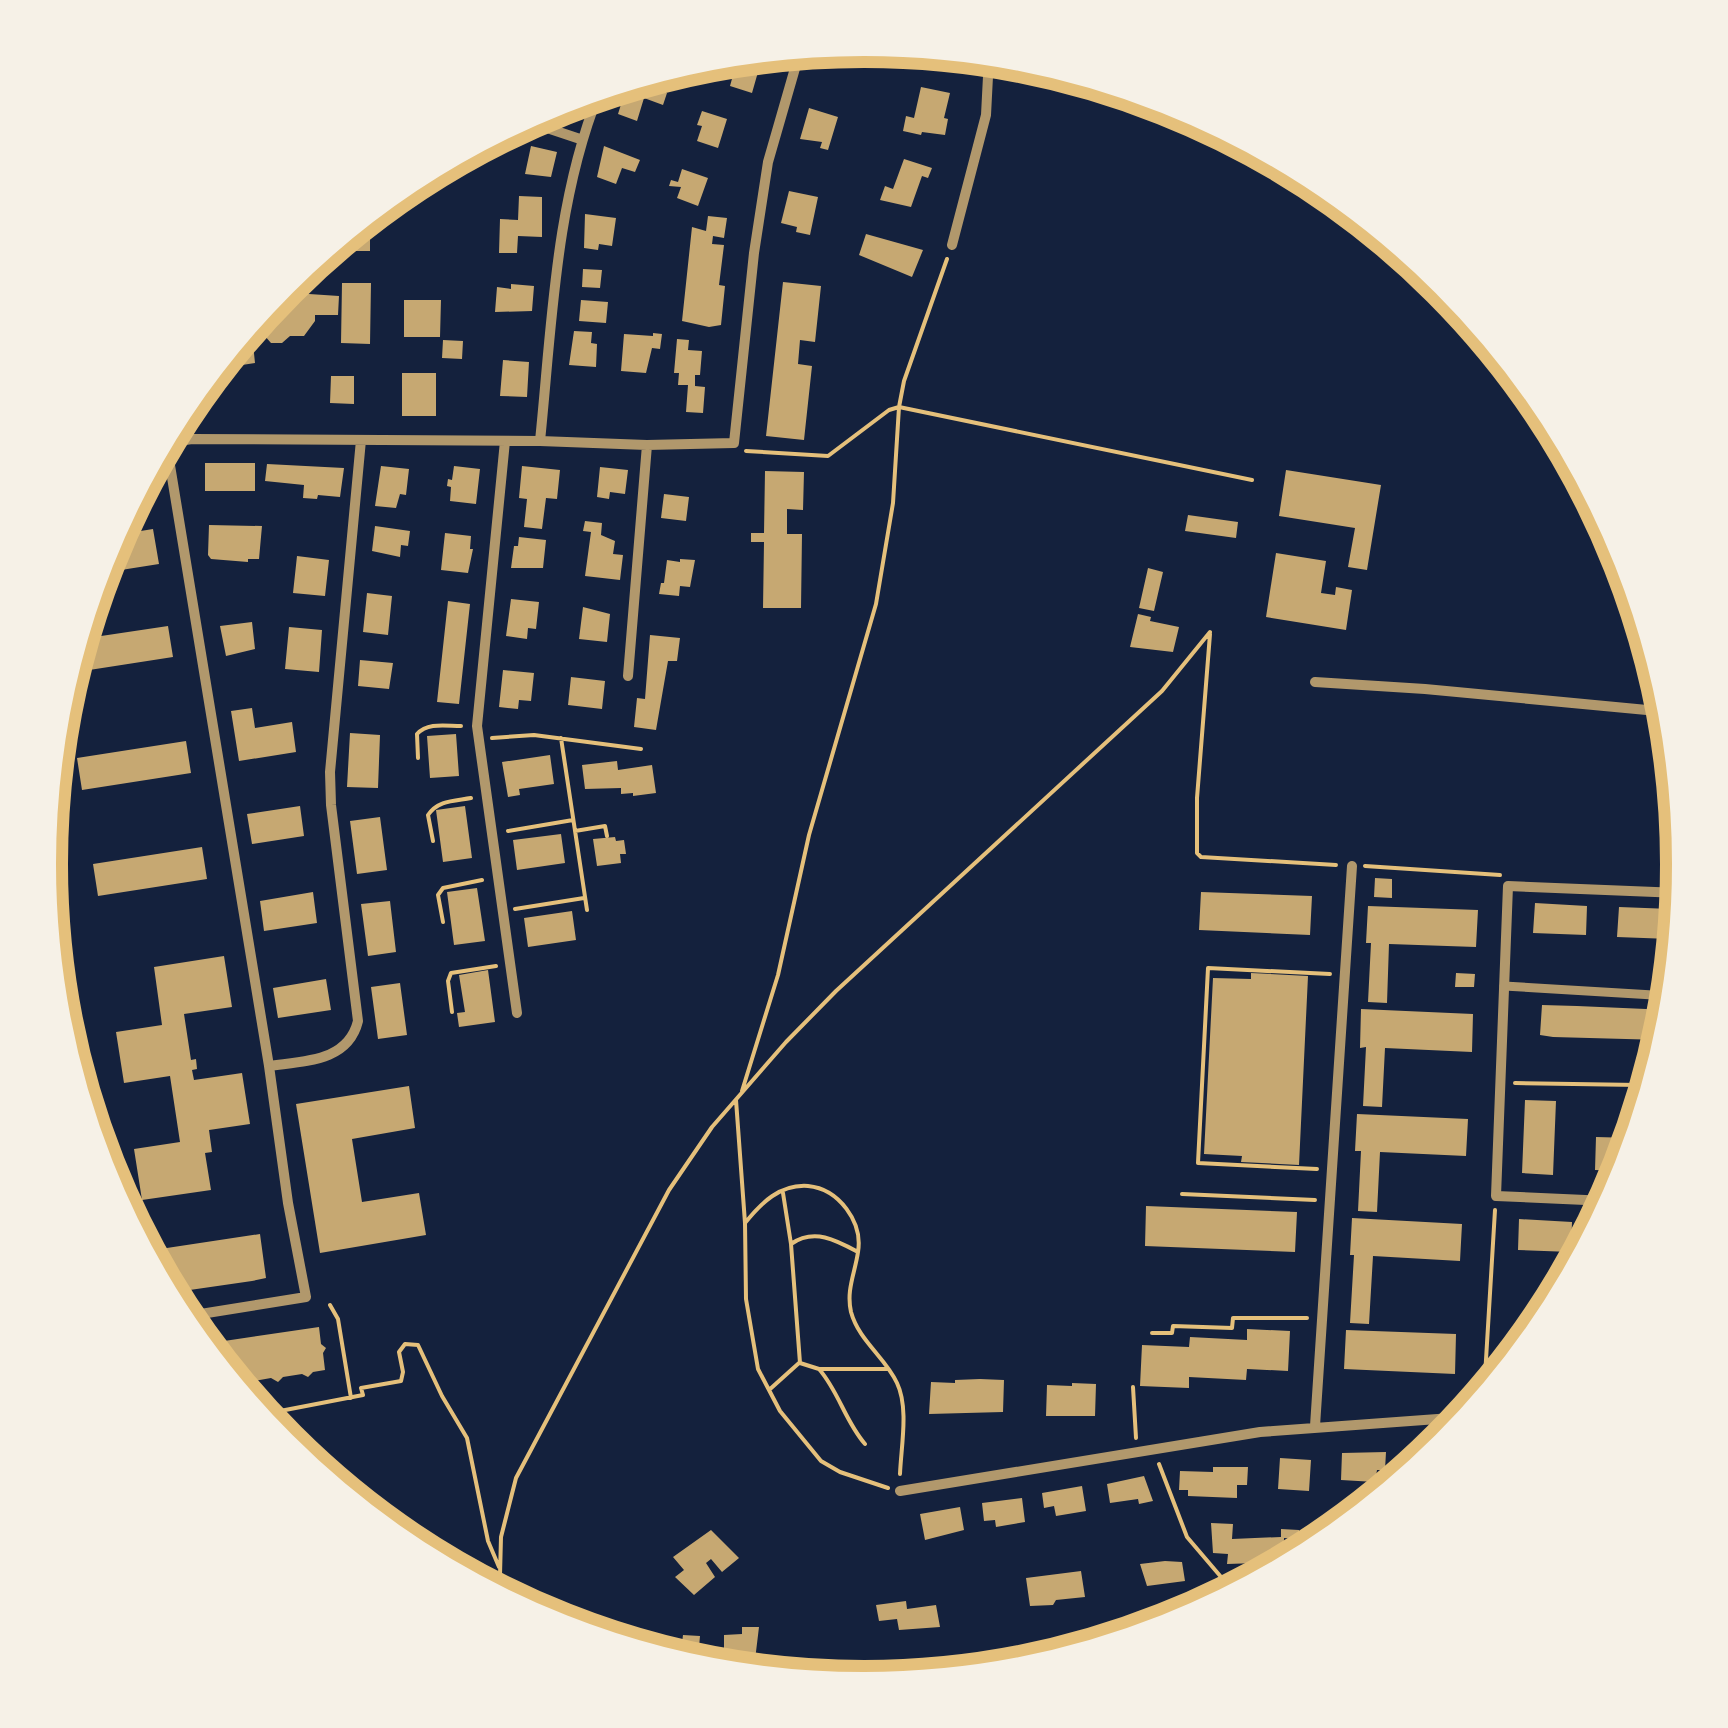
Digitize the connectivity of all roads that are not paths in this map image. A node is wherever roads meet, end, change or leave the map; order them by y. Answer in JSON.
{"nodes":[{"id":1,"x":796,"y":66,"type":"edge"},
{"id":2,"x":989,"y":73,"type":"edge"},
{"id":3,"x":591,"y":111,"type":"edge"},
{"id":4,"x":548,"y":128,"type":"edge"},
{"id":5,"x":580,"y":139,"type":"junction"},
{"id":6,"x":952,"y":245,"type":"road end"},
{"id":7,"x":185,"y":440,"type":"edge"},
{"id":8,"x":361,"y":440,"type":"junction"},
{"id":9,"x":540,"y":441,"type":"junction"},
{"id":10,"x":505,"y":442,"type":"junction"},
{"id":11,"x":647,"y":445,"type":"junction"},
{"id":12,"x":170,"y":464,"type":"edge"},
{"id":13,"x":628,"y":676,"type":"dead end"},
{"id":14,"x":1315,"y":682,"type":"dead end"},
{"id":15,"x":1650,"y":710,"type":"edge"},
{"id":16,"x":1352,"y":866,"type":"road end"},
{"id":17,"x":1665,"y":892,"type":"edge"},
{"id":18,"x":1504,"y":986,"type":"junction"},
{"id":19,"x":1654,"y":995,"type":"edge"},
{"id":20,"x":517,"y":1014,"type":"dead end"},
{"id":21,"x":269,"y":1066,"type":"junction"},
{"id":22,"x":1591,"y":1200,"type":"edge"},
{"id":23,"x":201,"y":1314,"type":"edge"},
{"id":24,"x":1443,"y":1418,"type":"edge"},
{"id":25,"x":1315,"y":1426,"type":"junction"},
{"id":26,"x":900,"y":1491,"type":"road end"}],
"edges":[{"from":1,"to":11,"type":"street"},
{"from":2,"to":6,"type":"street"},
{"from":3,"to":5,"type":"street"},
{"from":4,"to":5,"type":"street"},
{"from":5,"to":9,"type":"street"},
{"from":7,"to":8,"type":"street"},
{"from":8,"to":10,"type":"street"},
{"from":8,"to":21,"type":"street"},
{"from":9,"to":10,"type":"street"},
{"from":9,"to":11,"type":"street"},
{"from":10,"to":20,"type":"street"},
{"from":11,"to":13,"type":"street"},
{"from":12,"to":21,"type":"street"},
{"from":14,"to":15,"type":"street"},
{"from":16,"to":25,"type":"street"},
{"from":17,"to":18,"type":"street"},
{"from":18,"to":19,"type":"street"},
{"from":18,"to":22,"type":"street"},
{"from":21,"to":23,"type":"street"},
{"from":24,"to":25,"type":"street"},
{"from":25,"to":26,"type":"street"}]}
